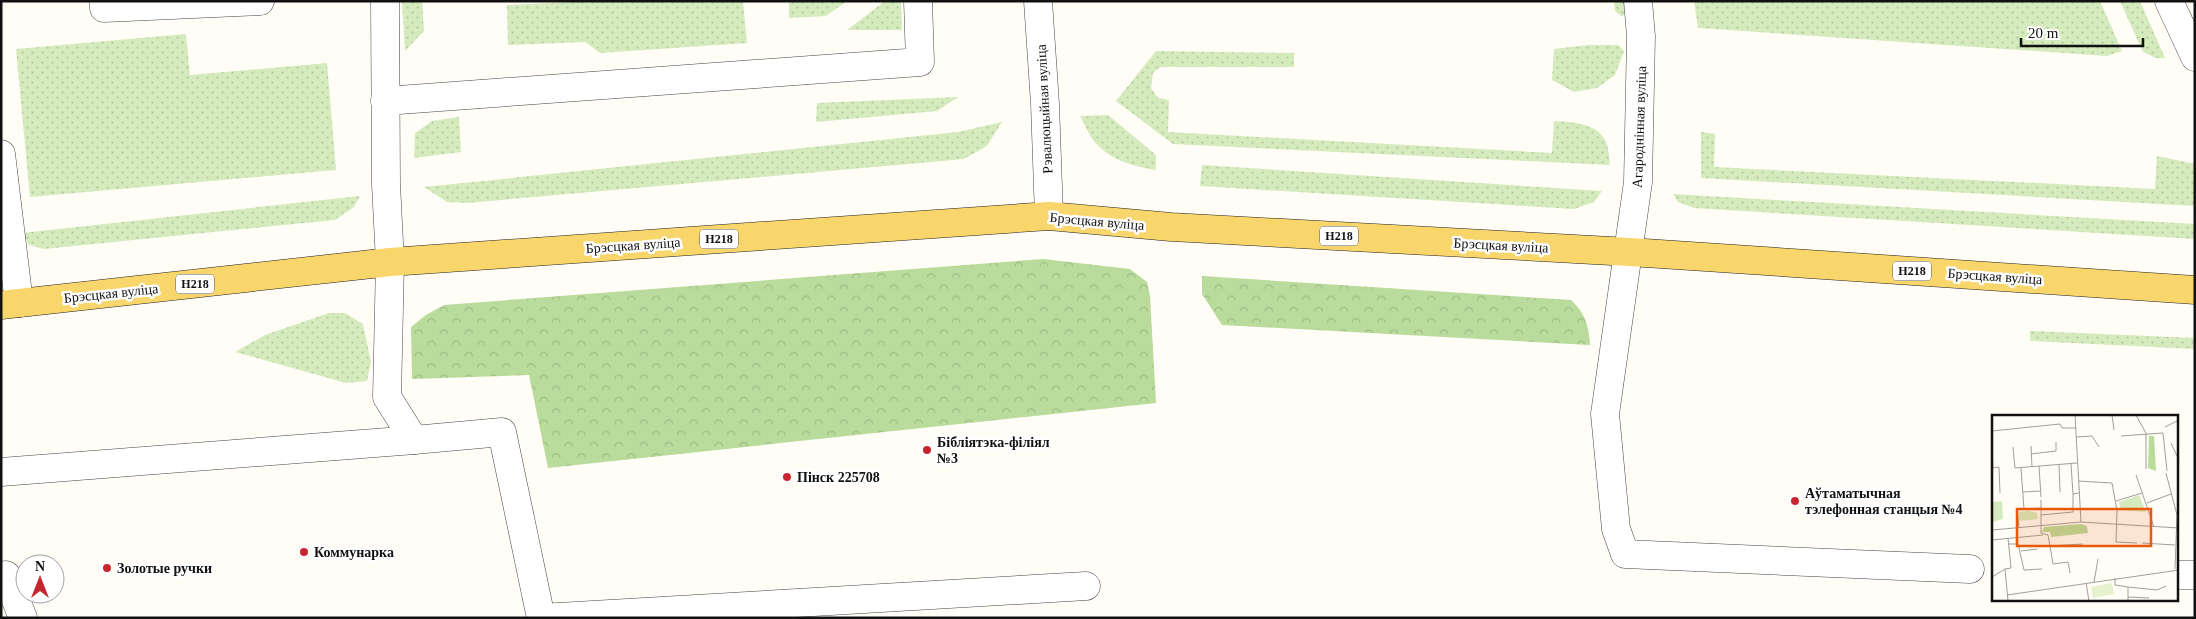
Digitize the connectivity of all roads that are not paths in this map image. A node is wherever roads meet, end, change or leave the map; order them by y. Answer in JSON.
{"nodes":[{"id":1,"x":104,"y":1,"type":"edge"},
{"id":2,"x":260,"y":1,"type":"edge"},
{"id":3,"x":385,"y":1,"type":"edge"},
{"id":4,"x":918,"y":1,"type":"edge"},
{"id":5,"x":1038,"y":1,"type":"edge"},
{"id":6,"x":1638,"y":1,"type":"edge"},
{"id":7,"x":2169,"y":1,"type":"edge"},
{"id":8,"x":2195,"y":57,"type":"edge"},
{"id":9,"x":385,"y":101,"type":"junction"},
{"id":10,"x":1,"y":154,"type":"edge"},
{"id":11,"x":1049,"y":216,"type":"junction"},
{"id":12,"x":1630,"y":252,"type":"junction"},
{"id":13,"x":390,"y":262,"type":"junction"},
{"id":14,"x":2195,"y":290,"type":"edge"},
{"id":15,"x":10,"y":304,"type":"edge"},
{"id":16,"x":414,"y":440,"type":"junction"},
{"id":17,"x":1,"y":472,"type":"edge"},
{"id":18,"x":1970,"y":569,"type":"dead end"},
{"id":19,"x":2178,"y":575,"type":"edge"},
{"id":20,"x":2195,"y":575,"type":"edge"},
{"id":21,"x":1,"y":576,"type":"edge"},
{"id":22,"x":1086,"y":586,"type":"dead end"},
{"id":23,"x":23,"y":618,"type":"edge"}],
"edges":[{"from":1,"to":2,"type":"street"},
{"from":3,"to":9,"type":"street"},
{"from":4,"to":9,"type":"street"},
{"from":5,"to":11,"type":"street","name":"Рэвалюцыйная вуліца"},
{"from":6,"to":12,"type":"street","name":"Агароднінная вуліца"},
{"from":7,"to":8,"type":"street"},
{"from":9,"to":13,"type":"street"},
{"from":10,"to":15,"type":"street"},
{"from":11,"to":12,"type":"main road","name":"Брэсцкая вуліца","number":"Н218"},
{"from":11,"to":13,"type":"main road","name":"Брэсцкая вуліца","number":"Н218"},
{"from":12,"to":14,"type":"main road","name":"Брэсцкая вуліца","number":"Н218"},
{"from":12,"to":18,"type":"street","name":"Агароднінная вуліца"},
{"from":13,"to":15,"type":"main road","name":"Брэсцкая вуліца","number":"Н218"},
{"from":13,"to":16,"type":"street"},
{"from":16,"to":17,"type":"street"},
{"from":16,"to":22,"type":"street"},
{"from":19,"to":20,"type":"street"},
{"from":21,"to":23,"type":"street"}]}
